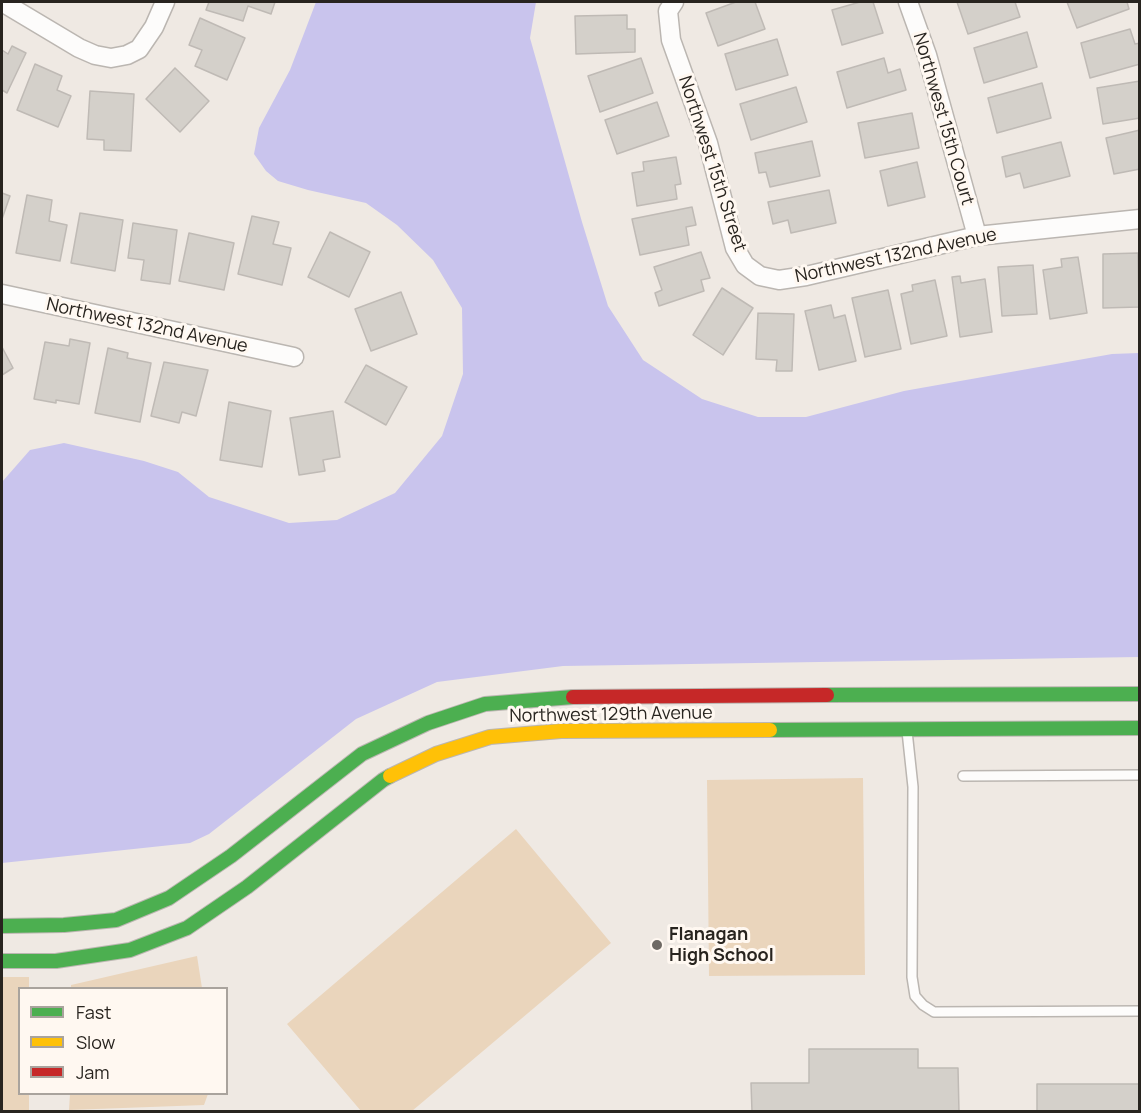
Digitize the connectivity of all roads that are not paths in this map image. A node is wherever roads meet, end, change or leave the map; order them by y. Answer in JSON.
{"nodes":[{"id":1,"x":2,"y":2,"type":"edge"},
{"id":2,"x":165,"y":2,"type":"edge"},
{"id":3,"x":908,"y":2,"type":"edge"},
{"id":4,"x":671,"y":6,"type":"edge"},
{"id":5,"x":1140,"y":219,"type":"edge"},
{"id":6,"x":977,"y":236,"type":"junction"},
{"id":7,"x":760,"y":276,"type":"joint"},
{"id":8,"x":2,"y":294,"type":"edge"},
{"id":9,"x":294,"y":357,"type":"dead end"},
{"id":10,"x":1140,"y":694,"type":"edge"},
{"id":11,"x":882,"y":696,"type":"junction"},
{"id":12,"x":1140,"y":728,"type":"edge"},
{"id":13,"x":907,"y":730,"type":"junction"},
{"id":14,"x":1140,"y":775,"type":"edge"},
{"id":15,"x":963,"y":776,"type":"dead end"},
{"id":16,"x":2,"y":926,"type":"edge"},
{"id":17,"x":2,"y":961,"type":"edge"},
{"id":18,"x":1140,"y":1011,"type":"edge"}],
"edges":[{"from":1,"to":2,"type":"street"},
{"from":3,"to":6,"type":"street","name":"Northwest 15th Court"},
{"from":4,"to":7,"type":"street","name":"Northwest 15th Street"},
{"from":5,"to":6,"type":"street","name":"Northwest 132nd Avenue"},
{"from":6,"to":7,"type":"street","name":"Northwest 132nd Avenue"},
{"from":8,"to":9,"type":"street","name":"Northwest 132nd Avenue"},
{"from":10,"to":11,"type":"street","name":"Northwest 129th Avenue"},
{"from":11,"to":13,"type":"street"},
{"from":11,"to":16,"type":"street","name":"Northwest 129th Avenue"},
{"from":12,"to":13,"type":"street","name":"Northwest 129th Avenue"},
{"from":13,"to":17,"type":"street","name":"Northwest 129th Avenue"},
{"from":13,"to":18,"type":"lane"},
{"from":14,"to":15,"type":"lane"}]}
